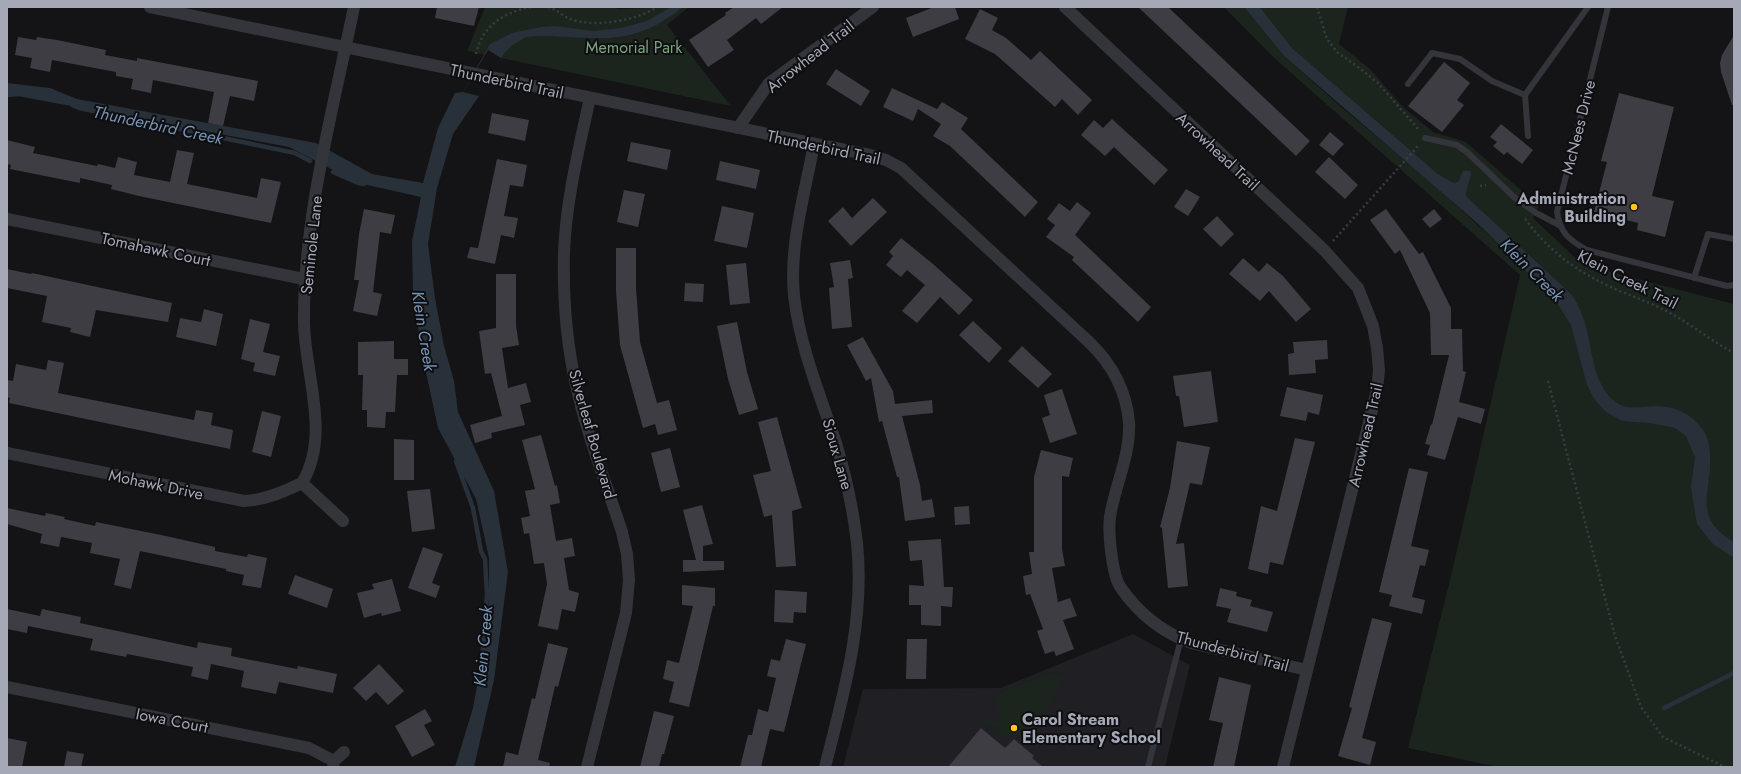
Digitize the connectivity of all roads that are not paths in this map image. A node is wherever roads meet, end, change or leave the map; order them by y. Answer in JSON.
{"nodes":[{"id":1,"x":150,"y":7,"type":"edge"},
{"id":2,"x":354,"y":7,"type":"edge"},
{"id":3,"x":873,"y":7,"type":"edge"},
{"id":4,"x":1065,"y":7,"type":"edge"},
{"id":5,"x":1588,"y":7,"type":"edge"},
{"id":6,"x":1608,"y":7,"type":"edge"},
{"id":7,"x":345,"y":47,"type":"junction"},
{"id":8,"x":1408,"y":84,"type":"dead end"},
{"id":9,"x":1524,"y":95,"type":"junction"},
{"id":10,"x":590,"y":98,"type":"junction"},
{"id":11,"x":738,"y":128,"type":"junction"},
{"id":12,"x":1528,"y":136,"type":"dead end"},
{"id":13,"x":1425,"y":138,"type":"road end"},
{"id":14,"x":814,"y":144,"type":"junction"},
{"id":15,"x":7,"y":219,"type":"edge"},
{"id":16,"x":1559,"y":225,"type":"junction"},
{"id":17,"x":1734,"y":239,"type":"edge"},
{"id":18,"x":1694,"y":278,"type":"junction"},
{"id":19,"x":304,"y":279,"type":"junction"},
{"id":20,"x":1734,"y":285,"type":"edge"},
{"id":21,"x":7,"y":453,"type":"edge"},
{"id":22,"x":302,"y":483,"type":"junction"},
{"id":23,"x":343,"y":521,"type":"dead end"},
{"id":24,"x":1181,"y":640,"type":"junction"},
{"id":25,"x":1307,"y":670,"type":"junction"},
{"id":26,"x":7,"y":687,"type":"edge"},
{"id":27,"x":344,"y":752,"type":"dead end"},
{"id":28,"x":333,"y":764,"type":"edge"},
{"id":29,"x":587,"y":767,"type":"edge"},
{"id":30,"x":825,"y":767,"type":"edge"},
{"id":31,"x":1148,"y":767,"type":"edge"},
{"id":32,"x":1283,"y":767,"type":"edge"}],
"edges":[{"from":1,"to":7,"type":"street","name":"Thunderbird Trail"},
{"from":2,"to":7,"type":"street","name":"Seminole Lane"},
{"from":3,"to":11,"type":"street","name":"Arrowhead Trail"},
{"from":4,"to":25,"type":"street","name":"Arrowhead Trail"},
{"from":5,"to":9,"type":"lane"},
{"from":6,"to":16,"type":"lane","name":"McNees Drive"},
{"from":7,"to":10,"type":"street","name":"Thunderbird Trail"},
{"from":7,"to":19,"type":"street","name":"Seminole Lane"},
{"from":8,"to":9,"type":"lane"},
{"from":9,"to":12,"type":"lane"},
{"from":10,"to":11,"type":"street","name":"Thunderbird Trail"},
{"from":10,"to":29,"type":"street","name":"Silverleaf Boulevard"},
{"from":11,"to":14,"type":"street","name":"Thunderbird Trail"},
{"from":13,"to":16,"type":"lane"},
{"from":14,"to":24,"type":"street","name":"Thunderbird Trail"},
{"from":14,"to":30,"type":"street","name":"Sioux Lane"},
{"from":15,"to":19,"type":"street","name":"Tomahawk Court"},
{"from":16,"to":18,"type":"lane"},
{"from":17,"to":18,"type":"lane"},
{"from":18,"to":20,"type":"lane"},
{"from":19,"to":22,"type":"street","name":"Seminole Lane"},
{"from":21,"to":22,"type":"street","name":"Mohawk Drive"},
{"from":22,"to":23,"type":"street"},
{"from":24,"to":25,"type":"street","name":"Thunderbird Trail"},
{"from":24,"to":31,"type":"lane"},
{"from":25,"to":32,"type":"street","name":"Arrowhead Trail"},
{"from":26,"to":28,"type":"street","name":"Iowa Court"},
{"from":27,"to":28,"type":"street"}]}
